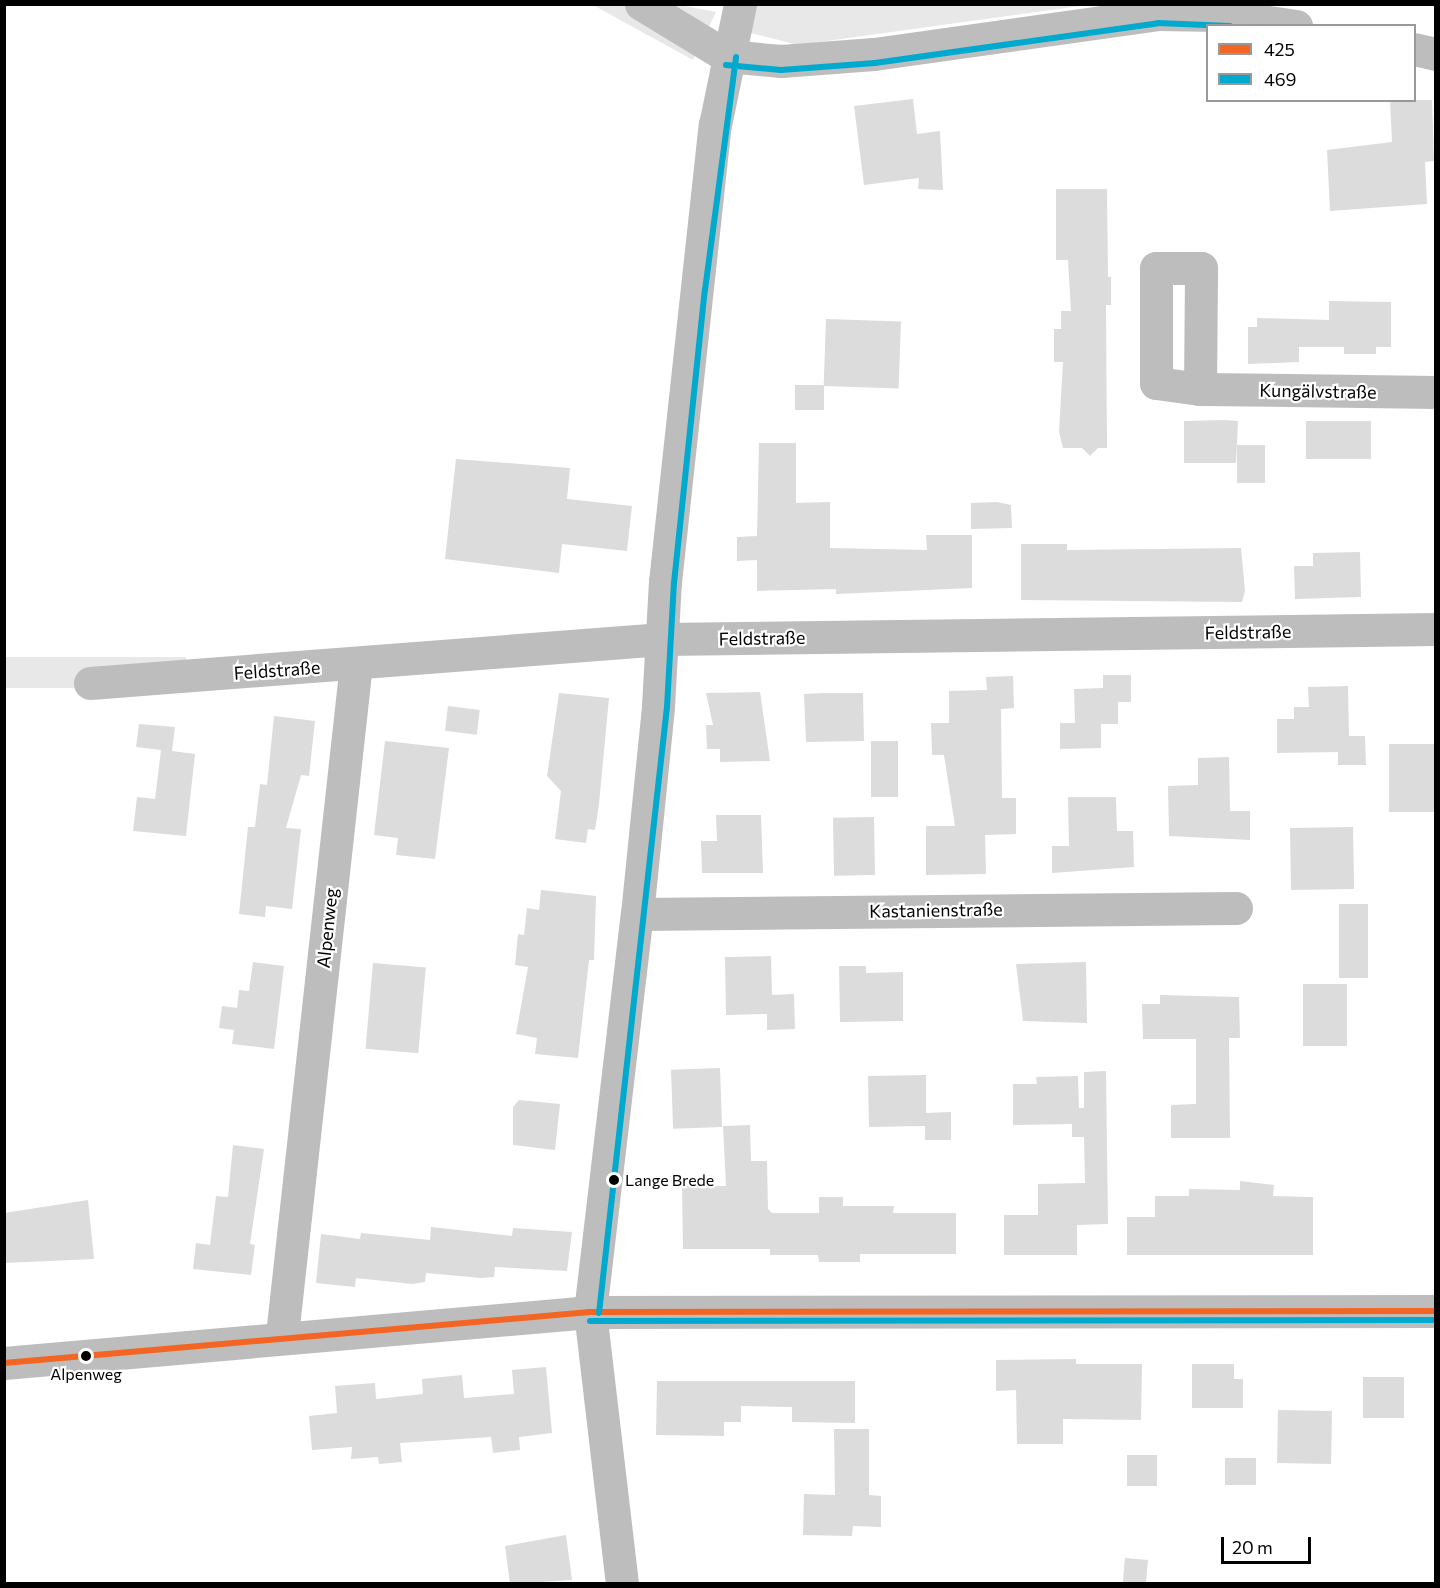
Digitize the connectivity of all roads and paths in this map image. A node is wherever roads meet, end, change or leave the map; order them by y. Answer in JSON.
{"nodes":[{"id":1,"x":641,"y":4,"type":"edge"},
{"id":2,"x":740,"y":4,"type":"edge"},
{"id":3,"x":1282,"y":24,"type":"edge"},
{"id":4,"x":1416,"y":49,"type":"edge"},
{"id":5,"x":1436,"y":54,"type":"edge"},
{"id":6,"x":727,"y":56,"type":"junction"},
{"id":7,"x":1200,"y":389,"type":"dead end"},
{"id":8,"x":1436,"y":392,"type":"edge"},
{"id":9,"x":1436,"y":629,"type":"edge"},
{"id":10,"x":662,"y":639,"type":"junction"},
{"id":11,"x":356,"y":664,"type":"junction"},
{"id":12,"x":90,"y":683,"type":"dead end"},
{"id":13,"x":1236,"y":908,"type":"dead end"},
{"id":14,"x":637,"y":914,"type":"junction"},
{"id":15,"x":1436,"y":1311,"type":"edge"},
{"id":16,"x":590,"y":1312,"type":"junction"},
{"id":17,"x":282,"y":1335,"type":"junction"},
{"id":18,"x":4,"y":1363,"type":"edge"},
{"id":19,"x":622,"y":1584,"type":"edge"}],
"edges":[{"from":1,"to":6,"type":"street"},
{"from":2,"to":6,"type":"street"},
{"from":3,"to":6,"type":"street"},
{"from":4,"to":5,"type":"street"},
{"from":6,"to":10,"type":"street"},
{"from":7,"to":8,"type":"street","name":"Kungälvstraße"},
{"from":9,"to":10,"type":"street","name":"Feldstraße"},
{"from":10,"to":11,"type":"street","name":"Feldstraße"},
{"from":10,"to":14,"type":"street"},
{"from":11,"to":12,"type":"street","name":"Feldstraße"},
{"from":11,"to":17,"type":"street","name":"Alpenweg"},
{"from":13,"to":14,"type":"street","name":"Kastanienstraße"},
{"from":14,"to":16,"type":"street"},
{"from":15,"to":16,"type":"street"},
{"from":16,"to":17,"type":"street"},
{"from":16,"to":19,"type":"street"},
{"from":17,"to":18,"type":"street"}]}
